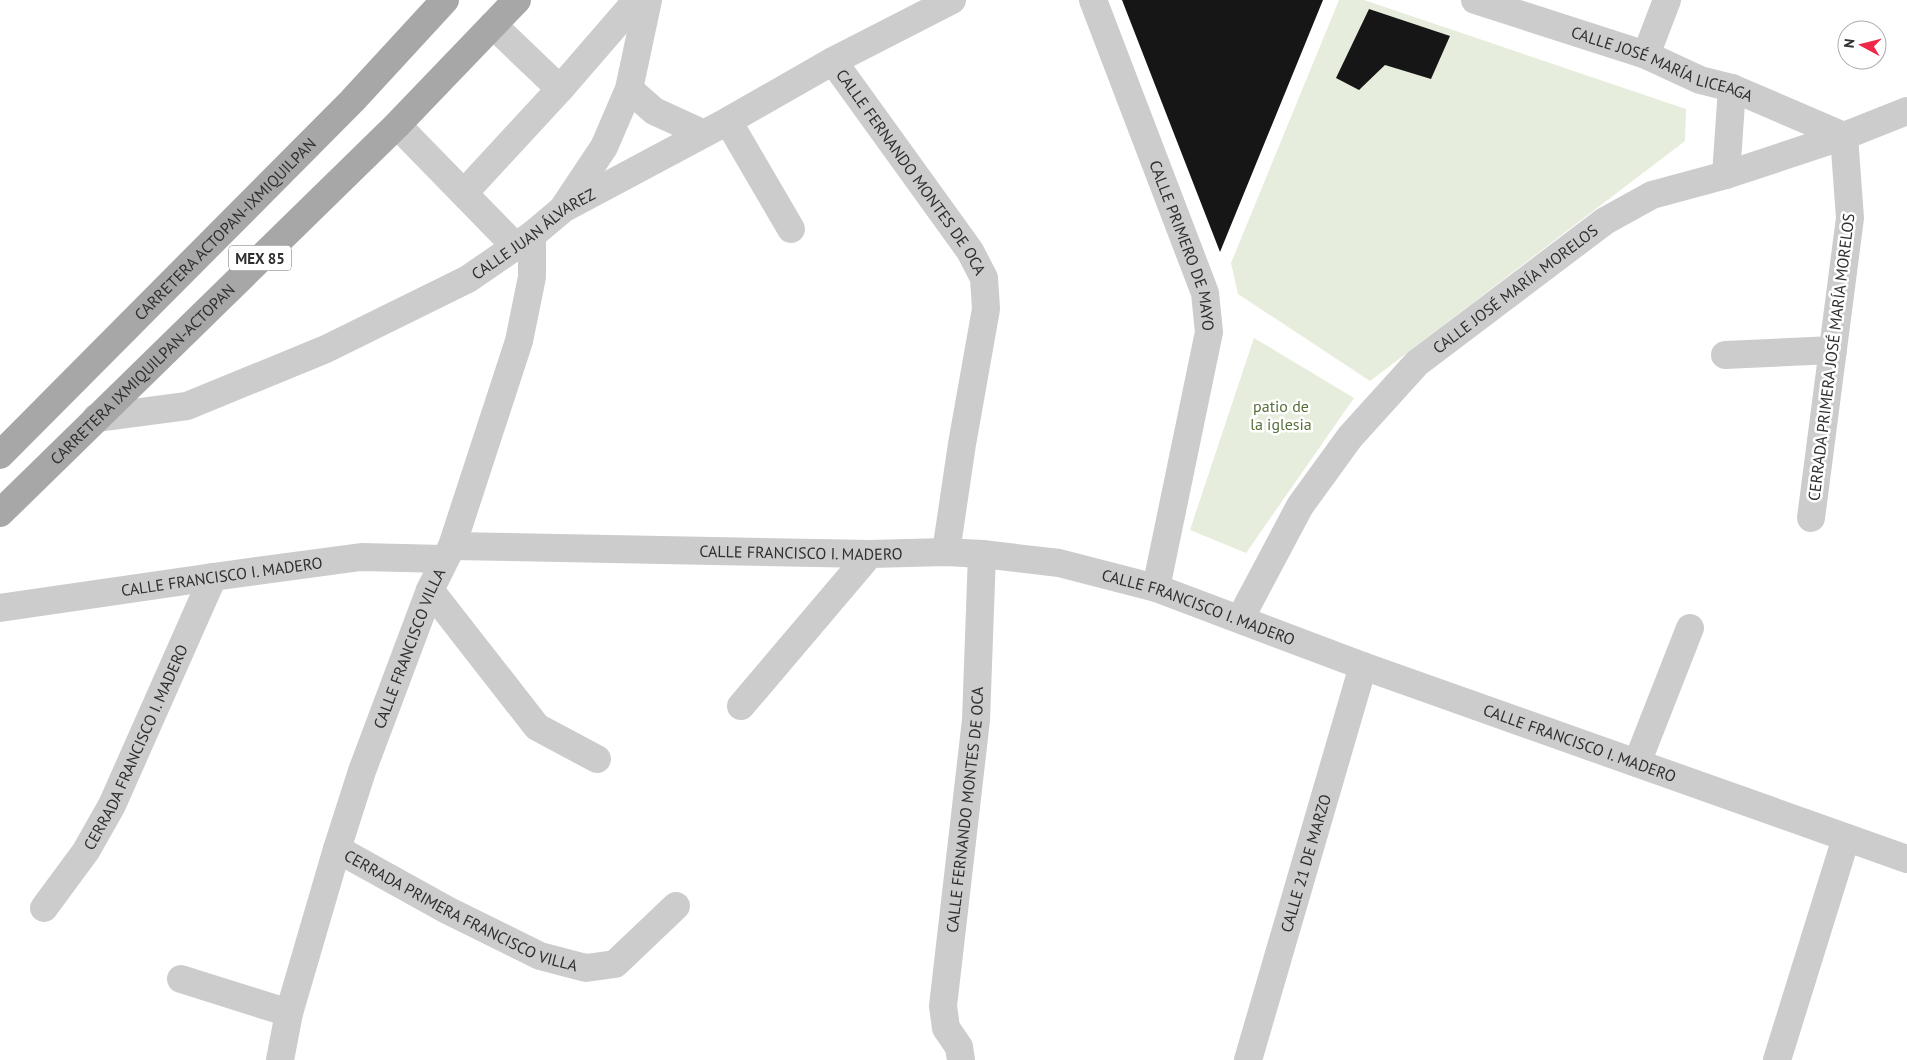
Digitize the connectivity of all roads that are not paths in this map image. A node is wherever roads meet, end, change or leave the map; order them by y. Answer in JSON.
{"nodes":[{"id":1,"x":445,"y":0,"type":"edge"},
{"id":2,"x":517,"y":0,"type":"edge"},
{"id":3,"x":637,"y":0,"type":"edge"},
{"id":4,"x":648,"y":0,"type":"edge"},
{"id":5,"x":952,"y":0,"type":"edge"},
{"id":6,"x":1093,"y":0,"type":"edge"},
{"id":7,"x":1476,"y":0,"type":"edge"},
{"id":8,"x":1667,"y":0,"type":"edge"},
{"id":9,"x":493,"y":25,"type":"junction"},
{"id":10,"x":1646,"y":55,"type":"junction"},
{"id":11,"x":834,"y":61,"type":"junction"},
{"id":12,"x":1732,"y":88,"type":"junction"},
{"id":13,"x":560,"y":89,"type":"junction"},
{"id":14,"x":629,"y":89,"type":"junction"},
{"id":15,"x":1907,"y":111,"type":"edge"},
{"id":16,"x":728,"y":121,"type":"junction"},
{"id":17,"x":397,"y":125,"type":"junction"},
{"id":18,"x":702,"y":133,"type":"junction"},
{"id":19,"x":1844,"y":136,"type":"junction"},
{"id":20,"x":1726,"y":175,"type":"junction"},
{"id":21,"x":464,"y":193,"type":"junction"},
{"id":22,"x":563,"y":210,"type":"junction"},
{"id":23,"x":791,"y":229,"type":"dead end"},
{"id":24,"x":524,"y":241,"type":"junction"},
{"id":25,"x":1833,"y":350,"type":"junction"},
{"id":26,"x":1725,"y":355,"type":"dead end"},
{"id":27,"x":96,"y":418,"type":"junction"},
{"id":28,"x":0,"y":455,"type":"edge"},
{"id":29,"x":0,"y":513,"type":"edge"},
{"id":30,"x":1811,"y":518,"type":"dead end"},
{"id":31,"x":448,"y":552,"type":"junction"},
{"id":32,"x":946,"y":552,"type":"junction"},
{"id":33,"x":870,"y":554,"type":"junction"},
{"id":34,"x":982,"y":554,"type":"junction"},
{"id":35,"x":213,"y":577,"type":"junction"},
{"id":36,"x":1156,"y":588,"type":"junction"},
{"id":37,"x":430,"y":590,"type":"junction"},
{"id":38,"x":0,"y":608,"type":"edge"},
{"id":39,"x":1240,"y":619,"type":"junction"},
{"id":40,"x":1690,"y":628,"type":"dead end"},
{"id":41,"x":1363,"y":666,"type":"junction"},
{"id":42,"x":741,"y":706,"type":"dead end"},
{"id":43,"x":597,"y":759,"type":"dead end"},
{"id":44,"x":1637,"y":763,"type":"junction"},
{"id":45,"x":1846,"y":838,"type":"junction"},
{"id":46,"x":337,"y":849,"type":"junction"},
{"id":47,"x":1907,"y":859,"type":"edge"},
{"id":48,"x":676,"y":906,"type":"dead end"},
{"id":49,"x":44,"y":908,"type":"dead end"},
{"id":50,"x":181,"y":979,"type":"dead end"},
{"id":51,"x":289,"y":1013,"type":"junction"},
{"id":52,"x":280,"y":1060,"type":"edge"},
{"id":53,"x":961,"y":1060,"type":"edge"},
{"id":54,"x":1248,"y":1060,"type":"edge"},
{"id":55,"x":1776,"y":1060,"type":"edge"}],
"edges":[{"from":1,"to":28,"type":"main road","name":"CARRETERA ACTOPAN-IXMIQUILPAN","number":"MEX 85"},
{"from":2,"to":9,"type":"main road","name":"CARRETERA IXMIQUILPAN-ACTOPAN","number":"MEX 85"},
{"from":3,"to":13,"type":"street"},
{"from":4,"to":14,"type":"street"},
{"from":5,"to":11,"type":"street","name":"CALLE JUAN ÁLVAREZ"},
{"from":6,"to":36,"type":"street","name":"CALLE PRIMERO DE MAYO"},
{"from":7,"to":10,"type":"street","name":"CALLE JOSÉ MARÍA LICEAGA"},
{"from":8,"to":10,"type":"street"},
{"from":9,"to":13,"type":"street"},
{"from":9,"to":17,"type":"main road","name":"CARRETERA IXMIQUILPAN-ACTOPAN","number":"MEX 85"},
{"from":10,"to":12,"type":"street","name":"CALLE JOSÉ MARÍA LICEAGA"},
{"from":11,"to":16,"type":"street","name":"CALLE JUAN ÁLVAREZ"},
{"from":11,"to":32,"type":"street","name":"CALLE FERNANDO MONTES DE OCA"},
{"from":12,"to":19,"type":"street","name":"CALLE JOSÉ MARÍA LICEAGA"},
{"from":12,"to":20,"type":"street"},
{"from":13,"to":21,"type":"street"},
{"from":14,"to":18,"type":"street"},
{"from":14,"to":22,"type":"street"},
{"from":15,"to":19,"type":"street","name":"CALLE JOSÉ MARÍA MORELOS"},
{"from":16,"to":18,"type":"street","name":"CALLE JUAN ÁLVAREZ"},
{"from":16,"to":23,"type":"street"},
{"from":17,"to":21,"type":"street"},
{"from":17,"to":27,"type":"main road","name":"CARRETERA IXMIQUILPAN-ACTOPAN","number":"MEX 85"},
{"from":18,"to":22,"type":"street","name":"CALLE JUAN ÁLVAREZ"},
{"from":19,"to":20,"type":"street","name":"CALLE JOSÉ MARÍA MORELOS"},
{"from":19,"to":25,"type":"street","name":"CERRADA PRIMERA JOSÉ MARÍA MORELOS"},
{"from":20,"to":39,"type":"street","name":"CALLE JOSÉ MARÍA MORELOS"},
{"from":21,"to":24,"type":"street"},
{"from":22,"to":24,"type":"street","name":"CALLE JUAN ÁLVAREZ"},
{"from":24,"to":27,"type":"street","name":"CALLE JUAN ÁLVAREZ"},
{"from":24,"to":31,"type":"street","name":"CALLE FRANCISCO VILLA"},
{"from":25,"to":26,"type":"street"},
{"from":25,"to":30,"type":"street","name":"CERRADA PRIMERA JOSÉ MARÍA MORELOS"},
{"from":27,"to":29,"type":"main road","name":"CARRETERA IXMIQUILPAN-ACTOPAN","number":"MEX 85"},
{"from":31,"to":33,"type":"street","name":"CALLE FRANCISCO I. MADERO"},
{"from":31,"to":35,"type":"street","name":"CALLE FRANCISCO I. MADERO"},
{"from":31,"to":37,"type":"street","name":"CALLE FRANCISCO VILLA"},
{"from":32,"to":33,"type":"street","name":"CALLE FRANCISCO I. MADERO"},
{"from":32,"to":34,"type":"street","name":"CALLE FRANCISCO I. MADERO"},
{"from":33,"to":42,"type":"street"},
{"from":34,"to":36,"type":"street","name":"CALLE FRANCISCO I. MADERO"},
{"from":34,"to":53,"type":"street","name":"CALLE FERNANDO MONTES DE OCA"},
{"from":35,"to":38,"type":"street","name":"CALLE FRANCISCO I. MADERO"},
{"from":35,"to":49,"type":"street","name":"CERRADA FRANCISCO I. MADERO"},
{"from":36,"to":39,"type":"street","name":"CALLE FRANCISCO I. MADERO"},
{"from":37,"to":43,"type":"street"},
{"from":37,"to":46,"type":"street","name":"CALLE FRANCISCO VILLA"},
{"from":39,"to":41,"type":"street","name":"CALLE FRANCISCO I. MADERO"},
{"from":40,"to":44,"type":"street"},
{"from":41,"to":44,"type":"street","name":"CALLE FRANCISCO I. MADERO"},
{"from":41,"to":54,"type":"street","name":"CALLE 21 DE MARZO"},
{"from":44,"to":45,"type":"street","name":"CALLE FRANCISCO I. MADERO"},
{"from":45,"to":47,"type":"street","name":"CALLE FRANCISCO I. MADERO"},
{"from":45,"to":55,"type":"street"},
{"from":46,"to":48,"type":"street","name":"CERRADA PRIMERA FRANCISCO VILLA"},
{"from":46,"to":51,"type":"street","name":"CALLE FRANCISCO VILLA"},
{"from":50,"to":51,"type":"street"},
{"from":51,"to":52,"type":"street","name":"CALLE FRANCISCO VILLA"}]}
